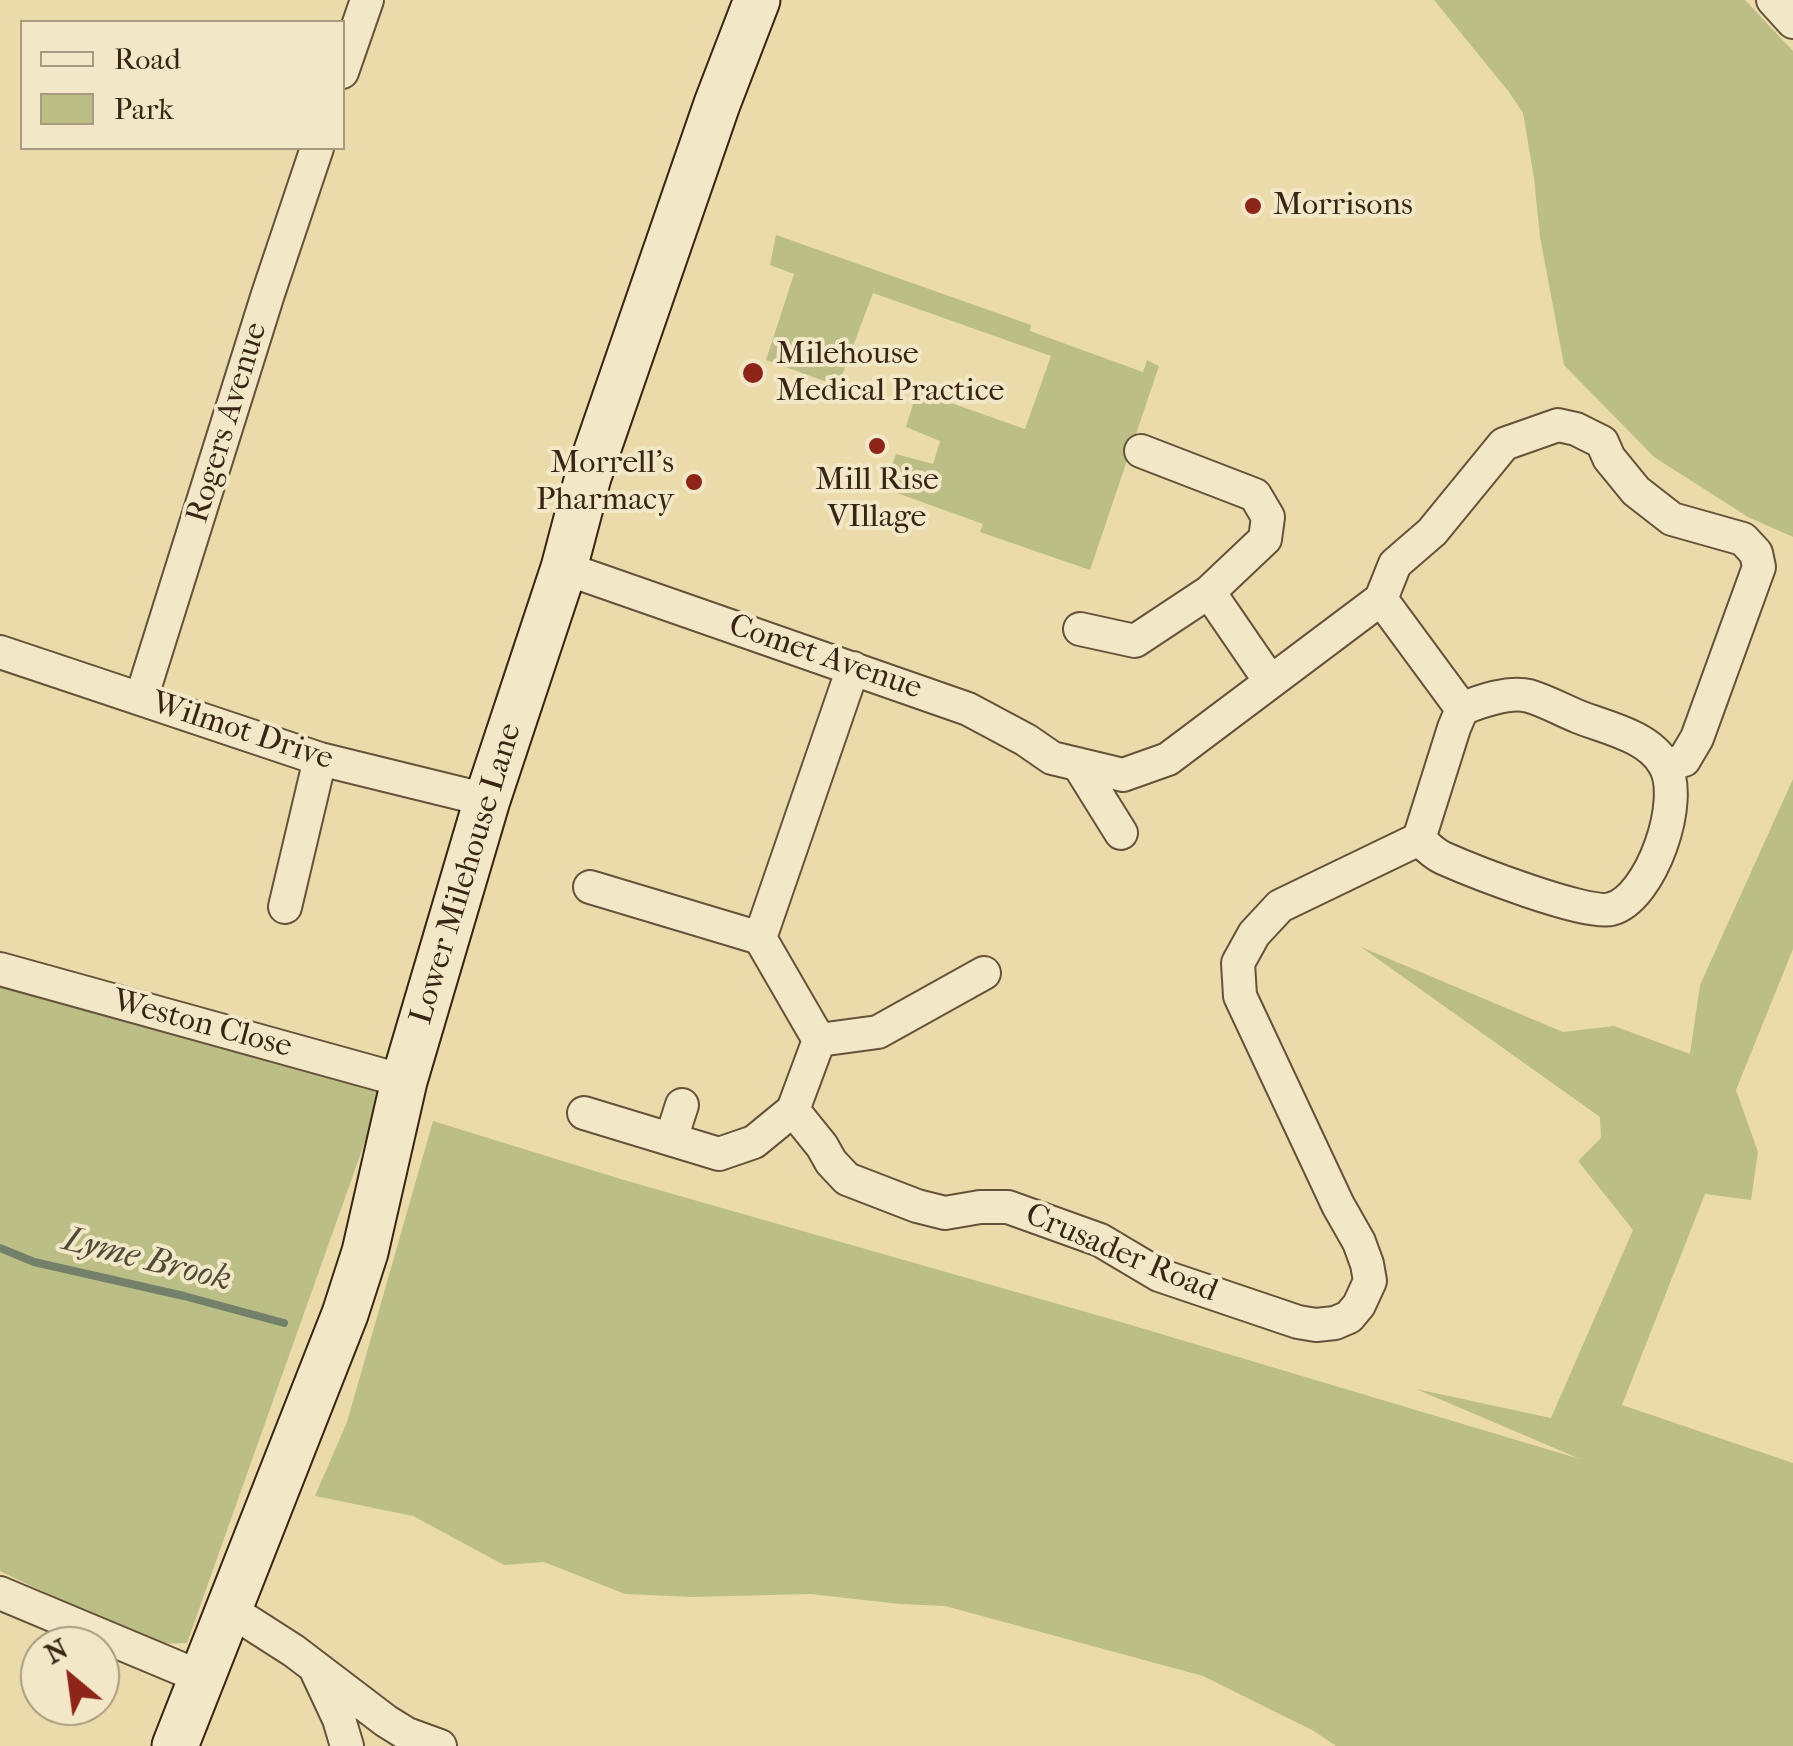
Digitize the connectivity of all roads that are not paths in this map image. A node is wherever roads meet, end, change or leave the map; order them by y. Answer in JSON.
{"nodes":[{"id":1,"x":366,"y":0,"type":"edge"},
{"id":2,"x":756,"y":0,"type":"edge"},
{"id":3,"x":1773,"y":0,"type":"edge"},
{"id":4,"x":1793,"y":22,"type":"edge"},
{"id":5,"x":345,"y":63,"type":"edge"},
{"id":6,"x":316,"y":150,"type":"edge"},
{"id":7,"x":1141,"y":451,"type":"dead end"},
{"id":8,"x":564,"y":568,"type":"junction"},
{"id":9,"x":1209,"y":592,"type":"junction"},
{"id":10,"x":1380,"y":599,"type":"junction"},
{"id":11,"x":1080,"y":629,"type":"dead end"},
{"id":12,"x":0,"y":652,"type":"edge"},
{"id":13,"x":852,"y":668,"type":"junction"},
{"id":14,"x":1270,"y":681,"type":"junction"},
{"id":15,"x":141,"y":699,"type":"junction"},
{"id":16,"x":1462,"y":709,"type":"junction"},
{"id":17,"x":320,"y":759,"type":"junction"},
{"id":18,"x":1078,"y":764,"type":"junction"},
{"id":19,"x":1666,"y":766,"type":"junction"},
{"id":20,"x":487,"y":800,"type":"junction"},
{"id":21,"x":1121,"y":833,"type":"dead end"},
{"id":22,"x":1419,"y":839,"type":"junction"},
{"id":23,"x":590,"y":887,"type":"dead end"},
{"id":24,"x":285,"y":907,"type":"dead end"},
{"id":25,"x":760,"y":938,"type":"junction"},
{"id":26,"x":0,"y":969,"type":"edge"},
{"id":27,"x":984,"y":974,"type":"dead end"},
{"id":28,"x":819,"y":1040,"type":"junction"},
{"id":29,"x":404,"y":1081,"type":"junction"},
{"id":30,"x":682,"y":1104,"type":"dead end"},
{"id":31,"x":793,"y":1110,"type":"junction"},
{"id":32,"x":584,"y":1113,"type":"dead end"},
{"id":33,"x":671,"y":1139,"type":"junction"},
{"id":34,"x":0,"y":1593,"type":"edge"},
{"id":35,"x":230,"y":1610,"type":"junction"},
{"id":36,"x":315,"y":1668,"type":"junction"},
{"id":37,"x":203,"y":1678,"type":"junction"},
{"id":38,"x":397,"y":1740,"type":"edge"},
{"id":39,"x":175,"y":1746,"type":"edge"},
{"id":40,"x":347,"y":1746,"type":"edge"},
{"id":41,"x":440,"y":1746,"type":"edge"}],
"edges":[{"from":1,"to":5,"type":"street"},
{"from":2,"to":8,"type":"main road","name":"Lower Milehouse Lane"},
{"from":3,"to":4,"type":"street"},
{"from":6,"to":15,"type":"street","name":"Rogers Avenue"},
{"from":7,"to":9,"type":"street"},
{"from":8,"to":13,"type":"street","name":"Comet Avenue"},
{"from":8,"to":20,"type":"main road","name":"Lower Milehouse Lane"},
{"from":9,"to":11,"type":"street"},
{"from":9,"to":14,"type":"street"},
{"from":10,"to":14,"type":"street","name":"Comet Avenue"},
{"from":10,"to":16,"type":"street"},
{"from":10,"to":19,"type":"street"},
{"from":12,"to":15,"type":"street","name":"Wilmot Drive"},
{"from":13,"to":18,"type":"street","name":"Comet Avenue"},
{"from":13,"to":25,"type":"street"},
{"from":14,"to":18,"type":"street","name":"Comet Avenue"},
{"from":15,"to":17,"type":"street","name":"Wilmot Drive"},
{"from":16,"to":19,"type":"street"},
{"from":16,"to":22,"type":"street"},
{"from":17,"to":20,"type":"street","name":"Wilmot Drive"},
{"from":17,"to":24,"type":"street"},
{"from":18,"to":21,"type":"street"},
{"from":19,"to":22,"type":"street"},
{"from":20,"to":29,"type":"main road","name":"Lower Milehouse Lane"},
{"from":22,"to":31,"type":"street","name":"Crusader Road"},
{"from":23,"to":25,"type":"street"},
{"from":25,"to":28,"type":"street"},
{"from":26,"to":29,"type":"street","name":"Weston Close"},
{"from":27,"to":28,"type":"street"},
{"from":28,"to":31,"type":"street"},
{"from":29,"to":35,"type":"main road","name":"Lower Milehouse Lane"},
{"from":30,"to":33,"type":"street"},
{"from":31,"to":33,"type":"street"},
{"from":32,"to":33,"type":"street"},
{"from":34,"to":37,"type":"street"},
{"from":35,"to":36,"type":"street"},
{"from":35,"to":37,"type":"main road","name":"Lower Milehouse Lane"},
{"from":36,"to":38,"type":"street"},
{"from":36,"to":40,"type":"street"},
{"from":37,"to":39,"type":"main road","name":"Lower Milehouse Lane"},
{"from":38,"to":41,"type":"street"}]}
